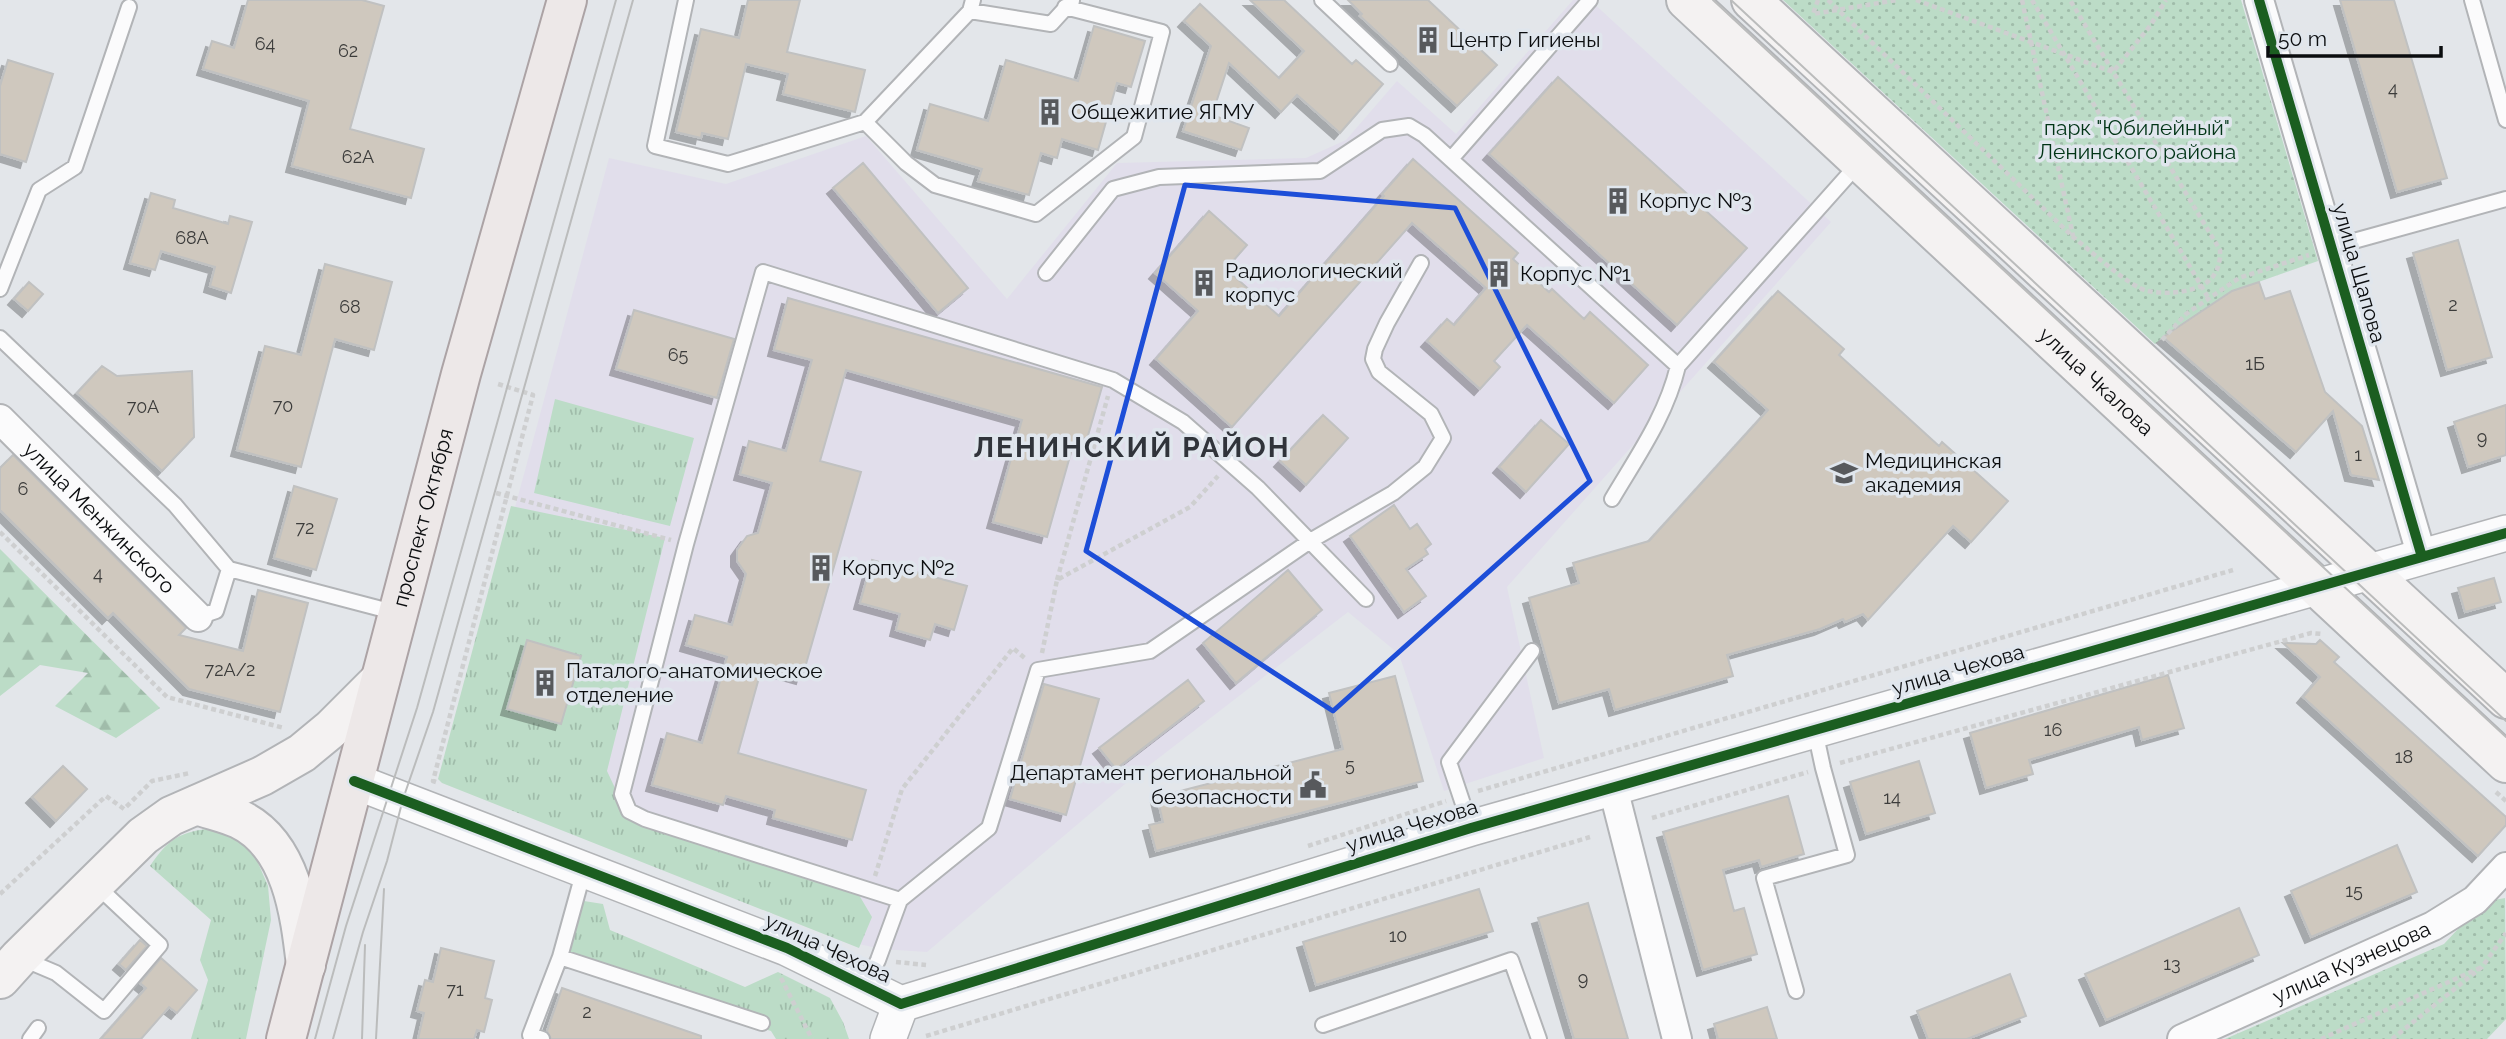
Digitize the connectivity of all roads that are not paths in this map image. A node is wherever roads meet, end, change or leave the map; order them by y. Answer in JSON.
{"nodes":[{"id":1,"x":567,"y":0,"type":"edge"},
{"id":2,"x":686,"y":0,"type":"edge"},
{"id":3,"x":1322,"y":0,"type":"edge"},
{"id":4,"x":1590,"y":0,"type":"edge"},
{"id":5,"x":1686,"y":0,"type":"edge"},
{"id":6,"x":1751,"y":0,"type":"edge"},
{"id":7,"x":2259,"y":0,"type":"edge"},
{"id":8,"x":2472,"y":0,"type":"edge"},
{"id":9,"x":1069,"y":4,"type":"edge"},
{"id":10,"x":129,"y":6,"type":"dead end"},
{"id":11,"x":971,"y":6,"type":"edge"},
{"id":12,"x":1390,"y":64,"type":"dead end"},
{"id":13,"x":2504,"y":102,"type":"edge"},
{"id":14,"x":2506,"y":120,"type":"edge"},
{"id":15,"x":865,"y":122,"type":"junction"},
{"id":16,"x":1451,"y":159,"type":"junction"},
{"id":17,"x":1860,"y":162,"type":"junction"},
{"id":18,"x":2506,"y":199,"type":"edge"},
{"id":19,"x":2324,"y":250,"type":"junction"},
{"id":20,"x":1421,"y":263,"type":"dead end"},
{"id":21,"x":1046,"y":273,"type":"dead end"},
{"id":22,"x":0,"y":289,"type":"edge"},
{"id":23,"x":0,"y":338,"type":"edge"},
{"id":24,"x":1678,"y":366,"type":"junction"},
{"id":25,"x":0,"y":419,"type":"edge"},
{"id":26,"x":1612,"y":499,"type":"dead end"},
{"id":27,"x":2506,"y":533,"type":"edge"},
{"id":28,"x":1310,"y":541,"type":"junction"},
{"id":29,"x":2422,"y":557,"type":"junction"},
{"id":30,"x":229,"y":569,"type":"junction"},
{"id":31,"x":2368,"y":572,"type":"junction"},
{"id":32,"x":2317,"y":587,"type":"junction"},
{"id":33,"x":1366,"y":599,"type":"dead end"},
{"id":34,"x":397,"y":613,"type":"junction"},
{"id":35,"x":198,"y":617,"type":"joint"},
{"id":36,"x":1532,"y":651,"type":"dead end"},
{"id":37,"x":380,"y":680,"type":"junction"},
{"id":38,"x":2506,"y":699,"type":"edge"},
{"id":39,"x":1815,"y":731,"type":"junction"},
{"id":40,"x":2501,"y":777,"type":"edge"},
{"id":41,"x":354,"y":781,"type":"junction"},
{"id":42,"x":1613,"y":788,"type":"junction"},
{"id":43,"x":197,"y":805,"type":"junction"},
{"id":44,"x":1466,"y":812,"type":"junction"},
{"id":45,"x":584,"y":870,"type":"junction"},
{"id":46,"x":2504,"y":873,"type":"edge"},
{"id":47,"x":94,"y":883,"type":"junction"},
{"id":48,"x":900,"y":900,"type":"junction"},
{"id":49,"x":560,"y":957,"type":"junction"},
{"id":50,"x":306,"y":965,"type":"junction"},
{"id":51,"x":6,"y":970,"type":"edge"},
{"id":52,"x":872,"y":973,"type":"junction"},
{"id":53,"x":1796,"y":991,"type":"dead end"},
{"id":54,"x":901,"y":1004,"type":"junction"},
{"id":55,"x":762,"y":1023,"type":"dead end"},
{"id":56,"x":1323,"y":1025,"type":"dead end"},
{"id":57,"x":286,"y":1039,"type":"edge"},
{"id":58,"x":541,"y":1039,"type":"edge"},
{"id":59,"x":888,"y":1039,"type":"edge"},
{"id":60,"x":1539,"y":1039,"type":"edge"},
{"id":61,"x":1677,"y":1039,"type":"edge"},
{"id":62,"x":2182,"y":1039,"type":"edge"}],
"edges":[{"from":1,"to":34,"type":"main road","name":"проспект Октября"},
{"from":2,"to":15,"type":"lane"},
{"from":3,"to":12,"type":"lane"},
{"from":4,"to":16,"type":"lane"},
{"from":5,"to":17,"type":"main road","name":"улица Чкалова"},
{"from":6,"to":31,"type":"main road"},
{"from":7,"to":19,"type":"street","name":"улица Щапова"},
{"from":8,"to":13,"type":"lane"},
{"from":9,"to":11,"type":"lane"},
{"from":9,"to":15,"type":"lane"},
{"from":10,"to":22,"type":"lane"},
{"from":11,"to":15,"type":"lane"},
{"from":13,"to":14,"type":"lane"},
{"from":16,"to":21,"type":"lane"},
{"from":16,"to":24,"type":"lane"},
{"from":17,"to":24,"type":"lane"},
{"from":17,"to":32,"type":"main road","name":"улица Чкалова"},
{"from":18,"to":19,"type":"lane"},
{"from":19,"to":29,"type":"street","name":"улица Щапова"},
{"from":20,"to":28,"type":"lane"},
{"from":23,"to":30,"type":"lane"},
{"from":24,"to":26,"type":"lane"},
{"from":25,"to":35,"type":"street","name":"улица Менжинского"},
{"from":27,"to":29,"type":"street","name":"улица Чехова"},
{"from":28,"to":33,"type":"lane"},
{"from":28,"to":48,"type":"lane"},
{"from":28,"to":48,"type":"lane"},
{"from":29,"to":31,"type":"street","name":"улица Чехова"},
{"from":30,"to":34,"type":"lane"},
{"from":30,"to":35,"type":"lane"},
{"from":31,"to":32,"type":"street","name":"улица Чехова"},
{"from":31,"to":38,"type":"main road"},
{"from":32,"to":39,"type":"street","name":"улица Чехова"},
{"from":32,"to":40,"type":"main road","name":"улица Чкалова"},
{"from":34,"to":37,"type":"main road","name":"проспект Октября"},
{"from":36,"to":44,"type":"lane"},
{"from":37,"to":41,"type":"main road","name":"проспект Октября"},
{"from":37,"to":43,"type":"main road"},
{"from":39,"to":42,"type":"street","name":"улица Чехова"},
{"from":39,"to":53,"type":"lane"},
{"from":41,"to":45,"type":"street","name":"улица Чехова"},
{"from":41,"to":50,"type":"main road","name":"проспект Октября"},
{"from":42,"to":44,"type":"street","name":"улица Чехова"},
{"from":42,"to":61,"type":"street"},
{"from":43,"to":47,"type":"main road"},
{"from":43,"to":50,"type":"main road"},
{"from":44,"to":54,"type":"street","name":"улица Чехова"},
{"from":45,"to":49,"type":"lane"},
{"from":45,"to":52,"type":"street","name":"улица Чехова"},
{"from":46,"to":62,"type":"street","name":"улица Кузнецова"},
{"from":47,"to":51,"type":"main road"},
{"from":47,"to":51,"type":"lane"},
{"from":48,"to":52,"type":"lane"},
{"from":49,"to":55,"type":"lane"},
{"from":49,"to":58,"type":"lane"},
{"from":50,"to":57,"type":"main road","name":"проспект Октября"},
{"from":52,"to":54,"type":"street","name":"улица Чехова"},
{"from":54,"to":59,"type":"street"},
{"from":56,"to":60,"type":"lane"}]}
